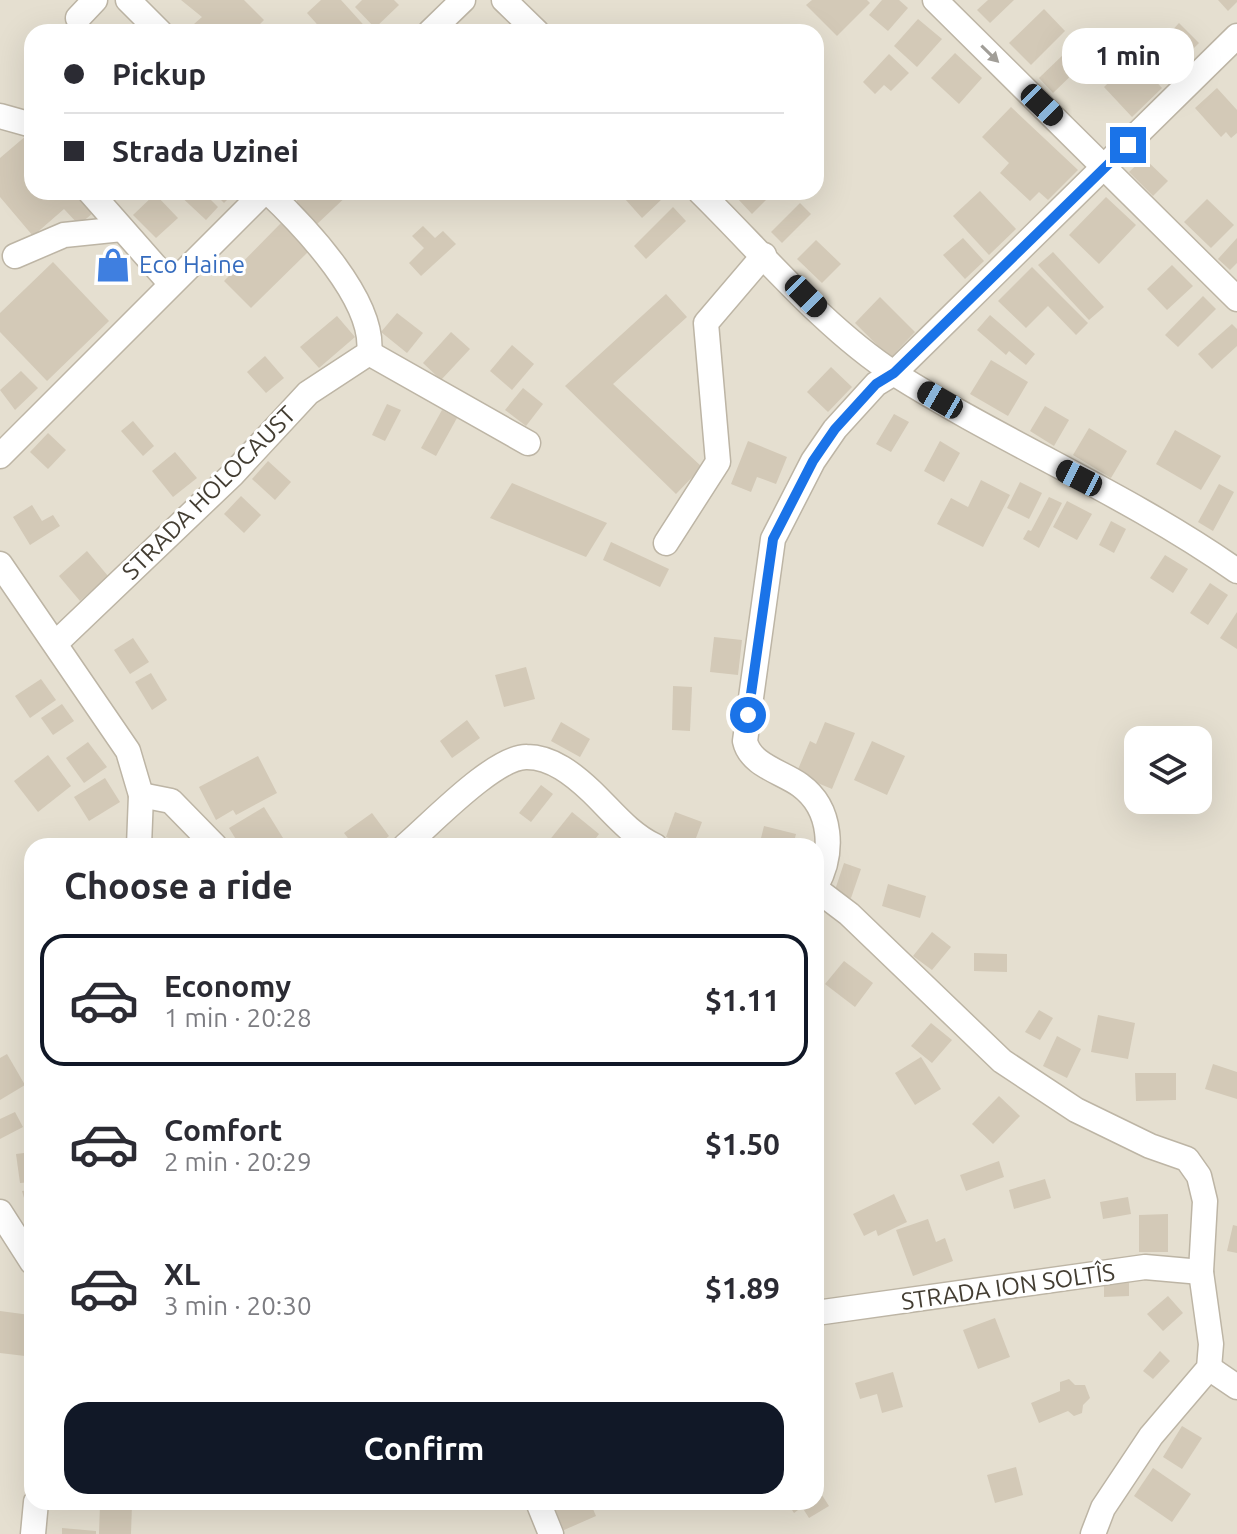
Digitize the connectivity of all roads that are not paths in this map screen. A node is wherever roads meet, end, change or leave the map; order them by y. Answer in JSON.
{"nodes":[{"id":1,"x":95,"y":0,"type":"edge"},
{"id":2,"x":128,"y":0,"type":"edge"},
{"id":3,"x":463,"y":0,"type":"edge"},
{"id":4,"x":504,"y":0,"type":"edge"},
{"id":5,"x":935,"y":0,"type":"edge"},
{"id":6,"x":78,"y":18,"type":"dead end"},
{"id":7,"x":152,"y":24,"type":"edge"},
{"id":8,"x":438,"y":24,"type":"edge"},
{"id":9,"x":529,"y":24,"type":"edge"},
{"id":10,"x":1237,"y":36,"type":"edge"},
{"id":11,"x":0,"y":116,"type":"edge"},
{"id":12,"x":24,"y":123,"type":"edge"},
{"id":13,"x":1106,"y":167,"type":"junction"},
{"id":14,"x":97,"y":200,"type":"edge"},
{"id":15,"x":258,"y":200,"type":"edge"},
{"id":16,"x":275,"y":200,"type":"edge"},
{"id":17,"x":708,"y":200,"type":"edge"},
{"id":18,"x":122,"y":229,"type":"junction"},
{"id":19,"x":764,"y":255,"type":"junction"},
{"id":20,"x":15,"y":256,"type":"dead end"},
{"id":21,"x":171,"y":284,"type":"junction"},
{"id":22,"x":1237,"y":299,"type":"edge"},
{"id":23,"x":369,"y":353,"type":"junction"},
{"id":24,"x":894,"y":373,"type":"junction"},
{"id":25,"x":528,"y":443,"type":"dead end"},
{"id":26,"x":0,"y":456,"type":"edge"},
{"id":27,"x":666,"y":543,"type":"dead end"},
{"id":28,"x":0,"y":564,"type":"edge"},
{"id":29,"x":1237,"y":571,"type":"edge"},
{"id":30,"x":57,"y":642,"type":"junction"},
{"id":31,"x":141,"y":795,"type":"junction"},
{"id":32,"x":139,"y":838,"type":"edge"},
{"id":33,"x":207,"y":838,"type":"edge"},
{"id":34,"x":415,"y":838,"type":"edge"},
{"id":35,"x":638,"y":838,"type":"edge"},
{"id":36,"x":824,"y":872,"type":"edge"},
{"id":37,"x":824,"y":894,"type":"edge"},
{"id":38,"x":0,"y":1212,"type":"edge"},
{"id":39,"x":24,"y":1250,"type":"edge"},
{"id":40,"x":1201,"y":1272,"type":"junction"},
{"id":41,"x":824,"y":1312,"type":"edge"},
{"id":42,"x":1209,"y":1368,"type":"junction"},
{"id":43,"x":1237,"y":1387,"type":"edge"},
{"id":44,"x":35,"y":1510,"type":"edge"},
{"id":45,"x":541,"y":1510,"type":"edge"},
{"id":46,"x":33,"y":1534,"type":"edge"},
{"id":47,"x":551,"y":1534,"type":"edge"},
{"id":48,"x":1093,"y":1534,"type":"edge"}],
"edges":[{"from":1,"to":6,"type":"street"},
{"from":2,"to":7,"type":"street"},
{"from":3,"to":8,"type":"street"},
{"from":4,"to":9,"type":"street"},
{"from":5,"to":13,"type":"street","one_way":true},
{"from":10,"to":13,"type":"street"},
{"from":11,"to":12,"type":"street"},
{"from":13,"to":22,"type":"street"},
{"from":13,"to":24,"type":"street"},
{"from":14,"to":18,"type":"street"},
{"from":15,"to":21,"type":"street"},
{"from":16,"to":23,"type":"street"},
{"from":17,"to":19,"type":"street"},
{"from":18,"to":20,"type":"street"},
{"from":18,"to":21,"type":"street"},
{"from":19,"to":24,"type":"street"},
{"from":19,"to":27,"type":"street"},
{"from":21,"to":26,"type":"street"},
{"from":23,"to":25,"type":"street"},
{"from":23,"to":30,"type":"street","name":"STRADA HOLOCAUST"},
{"from":24,"to":29,"type":"street"},
{"from":24,"to":36,"type":"street"},
{"from":28,"to":30,"type":"street"},
{"from":30,"to":31,"type":"street"},
{"from":31,"to":32,"type":"street"},
{"from":31,"to":33,"type":"street"},
{"from":34,"to":35,"type":"street"},
{"from":37,"to":40,"type":"street"},
{"from":38,"to":39,"type":"street"},
{"from":40,"to":41,"type":"street","name":"STRADA ION SOLTÎS"},
{"from":40,"to":42,"type":"street"},
{"from":42,"to":43,"type":"street"},
{"from":42,"to":48,"type":"street"},
{"from":44,"to":46,"type":"street"},
{"from":45,"to":47,"type":"street"}]}
